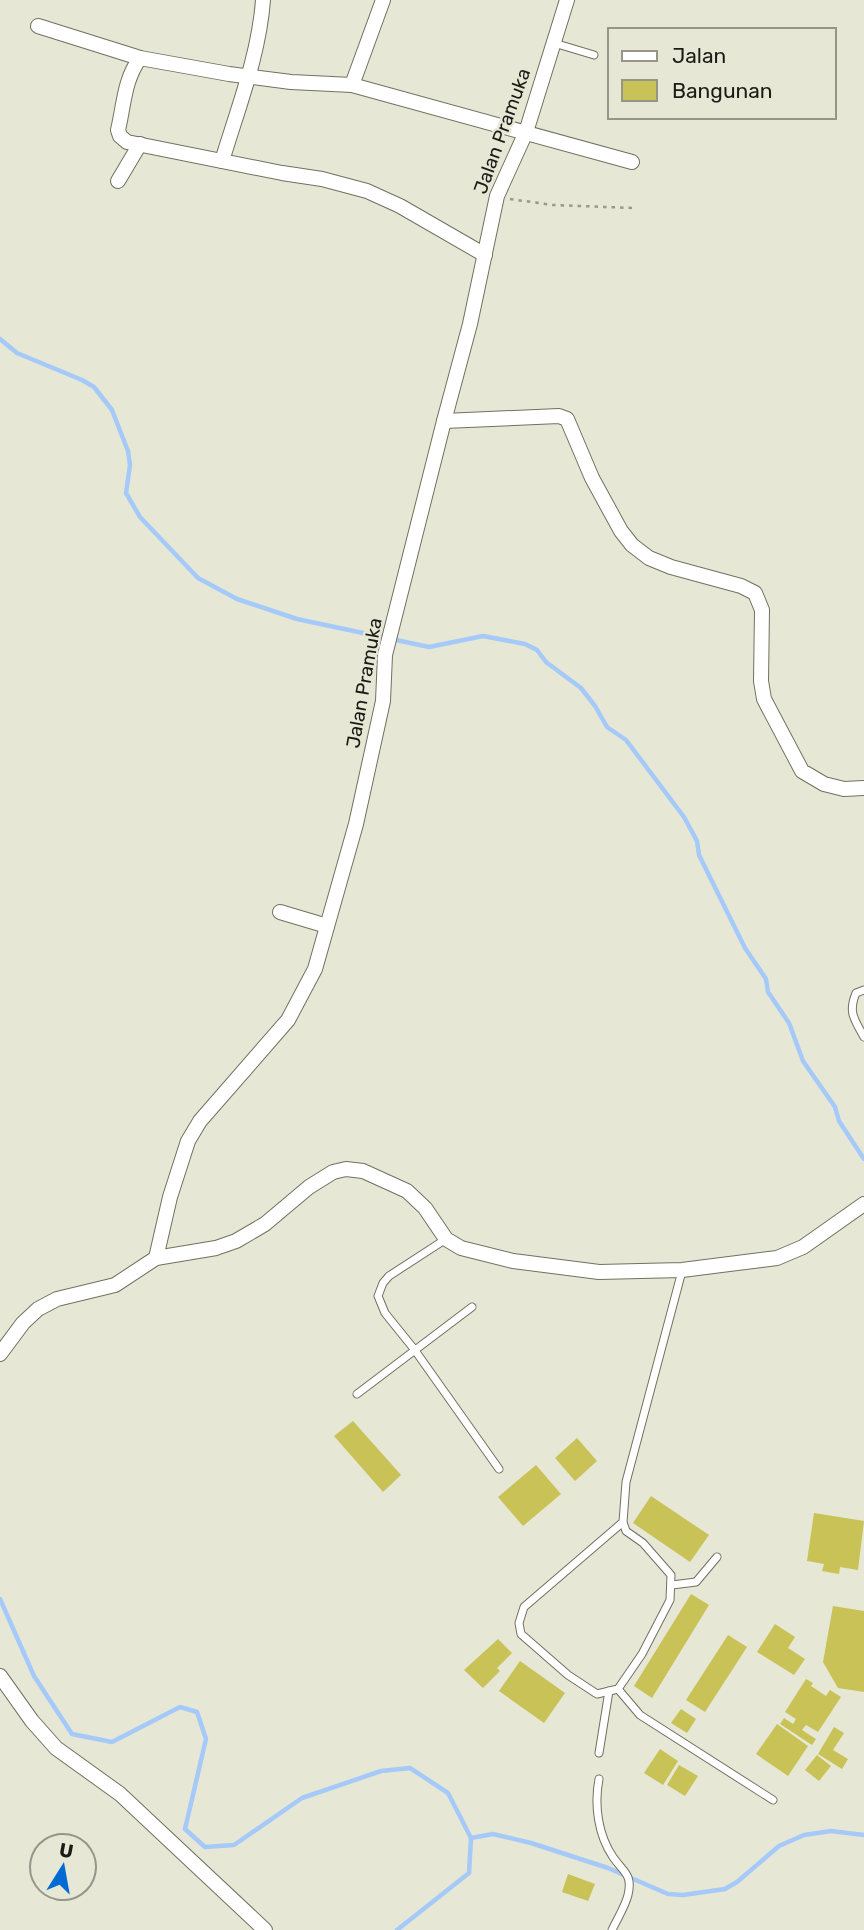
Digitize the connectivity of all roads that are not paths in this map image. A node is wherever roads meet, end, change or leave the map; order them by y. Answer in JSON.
{"nodes":[{"id":1,"x":263,"y":0,"type":"edge"},
{"id":2,"x":383,"y":0,"type":"edge"},
{"id":3,"x":567,"y":0,"type":"edge"},
{"id":4,"x":37,"y":26,"type":"dead end"},
{"id":5,"x":554,"y":43,"type":"junction"},
{"id":6,"x":594,"y":55,"type":"dead end"},
{"id":7,"x":140,"y":58,"type":"junction"},
{"id":8,"x":248,"y":76,"type":"junction"},
{"id":9,"x":352,"y":85,"type":"junction"},
{"id":10,"x":526,"y":132,"type":"junction"},
{"id":11,"x":140,"y":144,"type":"junction"},
{"id":12,"x":222,"y":161,"type":"junction"},
{"id":13,"x":632,"y":162,"type":"dead end"},
{"id":14,"x":118,"y":181,"type":"dead end"},
{"id":15,"x":485,"y":255,"type":"junction"},
{"id":16,"x":444,"y":421,"type":"junction"},
{"id":17,"x":864,"y":788,"type":"edge"},
{"id":18,"x":280,"y":912,"type":"dead end"},
{"id":19,"x":327,"y":926,"type":"junction"},
{"id":20,"x":864,"y":990,"type":"edge"},
{"id":21,"x":864,"y":1037,"type":"edge"},
{"id":22,"x":864,"y":1204,"type":"edge"},
{"id":23,"x":446,"y":1240,"type":"junction"},
{"id":24,"x":156,"y":1258,"type":"junction"},
{"id":25,"x":682,"y":1270,"type":"junction"},
{"id":26,"x":472,"y":1307,"type":"dead end"},
{"id":27,"x":414,"y":1349,"type":"junction"},
{"id":28,"x":0,"y":1354,"type":"edge"},
{"id":29,"x":357,"y":1394,"type":"dead end"},
{"id":30,"x":499,"y":1469,"type":"dead end"},
{"id":31,"x":623,"y":1522,"type":"junction"},
{"id":32,"x":717,"y":1556,"type":"dead end"},
{"id":33,"x":672,"y":1585,"type":"junction"},
{"id":34,"x":0,"y":1676,"type":"edge"},
{"id":35,"x":618,"y":1689,"type":"junction"},
{"id":36,"x":609,"y":1691,"type":"junction"},
{"id":37,"x":599,"y":1753,"type":"dead end"},
{"id":38,"x":599,"y":1779,"type":"dead end"},
{"id":39,"x":773,"y":1800,"type":"dead end"},
{"id":40,"x":265,"y":1930,"type":"edge"},
{"id":41,"x":612,"y":1930,"type":"edge"}],
"edges":[{"from":1,"to":8,"type":"street"},
{"from":2,"to":9,"type":"street"},
{"from":3,"to":5,"type":"street","name":"Jalan Pramuka"},
{"from":4,"to":7,"type":"street"},
{"from":5,"to":6,"type":"lane"},
{"from":5,"to":10,"type":"street","name":"Jalan Pramuka"},
{"from":7,"to":8,"type":"street"},
{"from":7,"to":11,"type":"street"},
{"from":8,"to":9,"type":"street"},
{"from":8,"to":12,"type":"street"},
{"from":9,"to":10,"type":"street"},
{"from":10,"to":13,"type":"street"},
{"from":10,"to":15,"type":"street","name":"Jalan Pramuka"},
{"from":11,"to":12,"type":"street"},
{"from":11,"to":14,"type":"street"},
{"from":12,"to":15,"type":"street"},
{"from":15,"to":16,"type":"street","name":"Jalan Pramuka"},
{"from":16,"to":17,"type":"street"},
{"from":16,"to":19,"type":"street","name":"Jalan Pramuka"},
{"from":18,"to":19,"type":"street"},
{"from":19,"to":24,"type":"street","name":"Jalan Pramuka"},
{"from":20,"to":21,"type":"lane"},
{"from":22,"to":25,"type":"street"},
{"from":23,"to":24,"type":"street"},
{"from":23,"to":25,"type":"street"},
{"from":23,"to":27,"type":"lane"},
{"from":24,"to":28,"type":"street"},
{"from":25,"to":31,"type":"lane"},
{"from":26,"to":27,"type":"lane"},
{"from":27,"to":29,"type":"lane"},
{"from":27,"to":30,"type":"lane"},
{"from":31,"to":33,"type":"lane"},
{"from":31,"to":36,"type":"lane"},
{"from":32,"to":33,"type":"lane"},
{"from":33,"to":35,"type":"lane"},
{"from":34,"to":40,"type":"street"},
{"from":35,"to":36,"type":"lane"},
{"from":35,"to":39,"type":"lane"},
{"from":36,"to":37,"type":"lane"},
{"from":38,"to":41,"type":"lane"}]}
